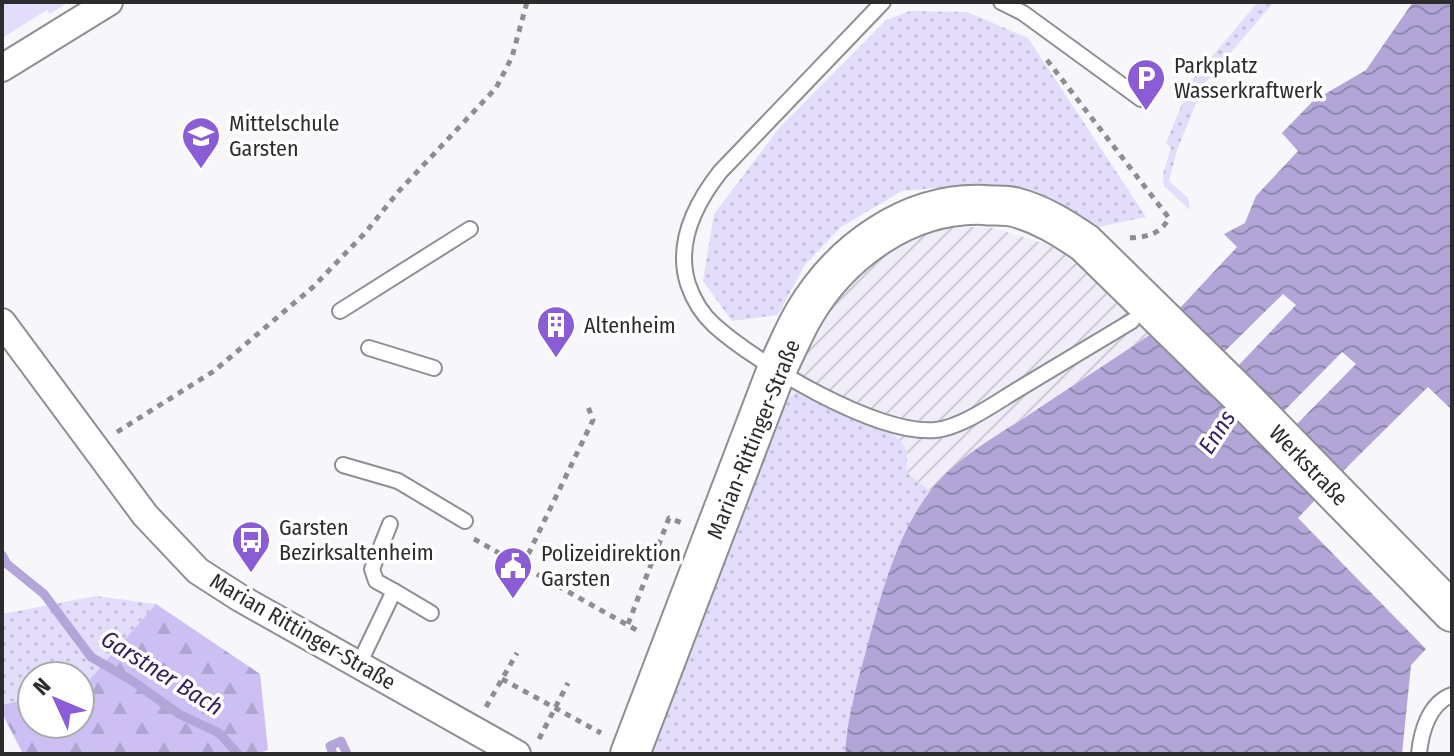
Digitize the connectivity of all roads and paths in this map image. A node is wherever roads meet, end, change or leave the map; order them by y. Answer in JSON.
{"nodes":[{"id":1,"x":109,"y":2,"type":"edge"},
{"id":2,"x":527,"y":2,"type":"edge"},
{"id":3,"x":883,"y":2,"type":"edge"},
{"id":4,"x":1001,"y":2,"type":"edge"},
{"id":5,"x":1047,"y":60,"type":"dead end"},
{"id":6,"x":2,"y":68,"type":"edge"},
{"id":7,"x":1141,"y":99,"type":"dead end"},
{"id":8,"x":470,"y":229,"type":"dead end"},
{"id":9,"x":1110,"y":245,"type":"junction"},
{"id":10,"x":340,"y":311,"type":"dead end"},
{"id":11,"x":1132,"y":321,"type":"dead end"},
{"id":12,"x":2,"y":322,"type":"edge"},
{"id":13,"x":369,"y":348,"type":"dead end"},
{"id":14,"x":434,"y":368,"type":"dead end"},
{"id":15,"x":777,"y":369,"type":"junction"},
{"id":16,"x":587,"y":404,"type":"dead end"},
{"id":17,"x":94,"y":446,"type":"junction"},
{"id":18,"x":343,"y":465,"type":"dead end"},
{"id":19,"x":465,"y":521,"type":"joint"},
{"id":20,"x":390,"y":524,"type":"dead end"},
{"id":21,"x":698,"y":529,"type":"dead end"},
{"id":22,"x":523,"y":565,"type":"junction"},
{"id":23,"x":394,"y":591,"type":"junction"},
{"id":24,"x":1452,"y":612,"type":"edge"},
{"id":25,"x":431,"y":613,"type":"dead end"},
{"id":26,"x":628,"y":624,"type":"junction"},
{"id":27,"x":646,"y":635,"type":"dead end"},
{"id":28,"x":517,"y":653,"type":"dead end"},
{"id":29,"x":359,"y":664,"type":"junction"},
{"id":30,"x":502,"y":679,"type":"junction"},
{"id":31,"x":568,"y":683,"type":"dead end"},
{"id":32,"x":1452,"y":695,"type":"edge"},
{"id":33,"x":555,"y":708,"type":"junction"},
{"id":34,"x":480,"y":717,"type":"dead end"},
{"id":35,"x":617,"y":744,"type":"edge"},
{"id":36,"x":526,"y":750,"type":"edge"},
{"id":37,"x":1419,"y":754,"type":"edge"}],
"edges":[{"from":1,"to":6,"type":"street"},
{"from":2,"to":17,"type":"path"},
{"from":3,"to":15,"type":"lane"},
{"from":4,"to":7,"type":"lane"},
{"from":5,"to":9,"type":"path"},
{"from":8,"to":10,"type":"lane"},
{"from":9,"to":15,"type":"street","name":"Marian-Rittinger-Straße"},
{"from":9,"to":24,"type":"street","name":"Werkstraße"},
{"from":11,"to":15,"type":"lane"},
{"from":12,"to":17,"type":"street","name":"Marian Rittinger-Straße"},
{"from":13,"to":14,"type":"lane"},
{"from":15,"to":35,"type":"street","name":"Marian-Rittinger-Straße"},
{"from":16,"to":22,"type":"path"},
{"from":17,"to":29,"type":"street","name":"Marian Rittinger-Straße"},
{"from":18,"to":19,"type":"lane"},
{"from":19,"to":22,"type":"path"},
{"from":20,"to":23,"type":"lane"},
{"from":21,"to":26,"type":"path"},
{"from":22,"to":26,"type":"path"},
{"from":23,"to":25,"type":"lane"},
{"from":23,"to":29,"type":"lane"},
{"from":26,"to":27,"type":"path"},
{"from":28,"to":30,"type":"path"},
{"from":29,"to":36,"type":"street","name":"Marian Rittinger-Straße"},
{"from":30,"to":33,"type":"path"},
{"from":30,"to":34,"type":"path"},
{"from":31,"to":33,"type":"path"},
{"from":32,"to":37,"type":"lane"},
{"from":33,"to":35,"type":"path"},
{"from":33,"to":36,"type":"path"}]}
